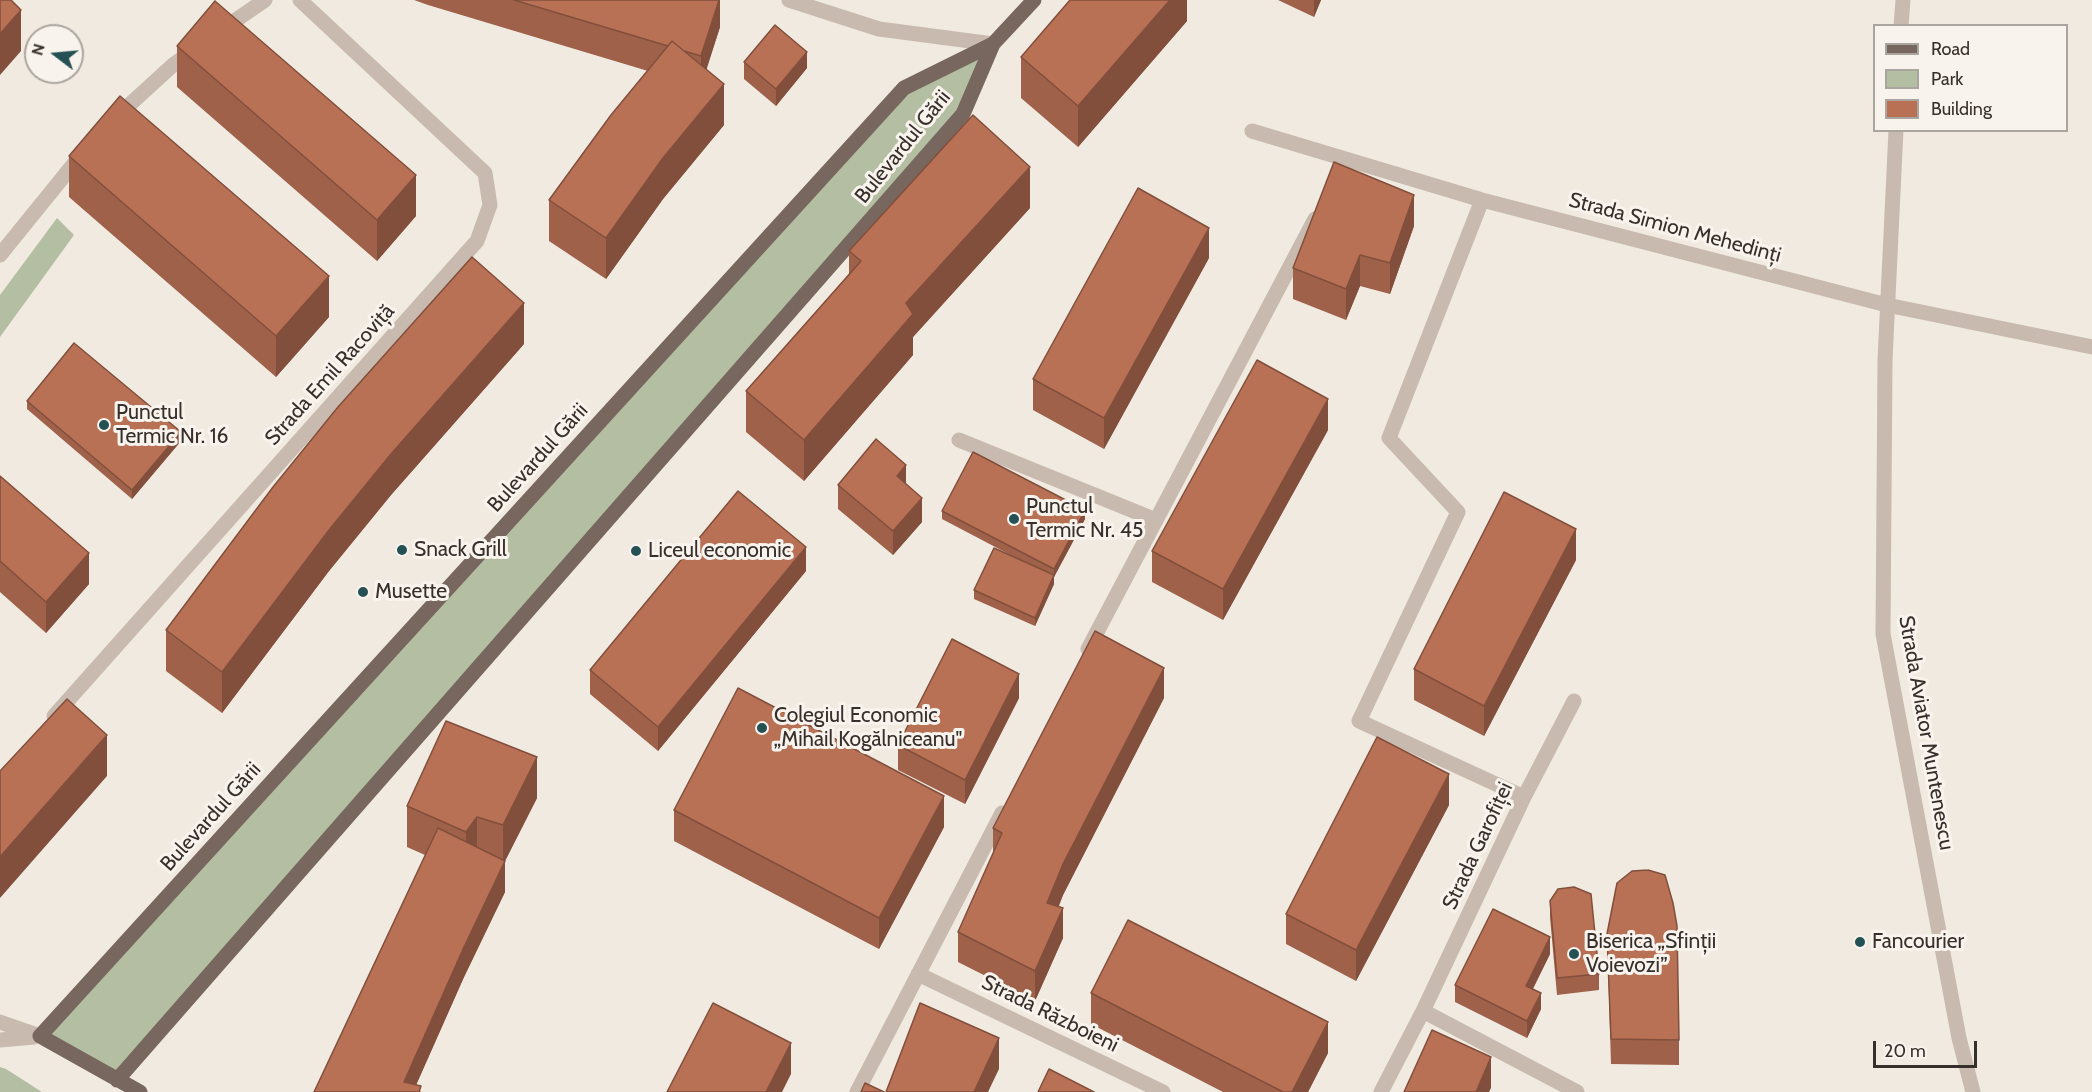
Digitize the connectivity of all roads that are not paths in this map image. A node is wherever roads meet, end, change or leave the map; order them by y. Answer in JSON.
{"nodes":[{"id":1,"x":265,"y":0,"type":"edge"},
{"id":2,"x":300,"y":0,"type":"edge"},
{"id":3,"x":789,"y":0,"type":"edge"},
{"id":4,"x":1034,"y":0,"type":"edge"},
{"id":5,"x":1903,"y":0,"type":"edge"},
{"id":6,"x":1901,"y":24,"type":"edge"},
{"id":7,"x":993,"y":44,"type":"junction"},
{"id":8,"x":105,"y":129,"type":"edge"},
{"id":9,"x":1252,"y":131,"type":"dead end"},
{"id":10,"x":1896,"y":132,"type":"edge"},
{"id":11,"x":91,"y":144,"type":"edge"},
{"id":12,"x":1345,"y":160,"type":"junction"},
{"id":13,"x":1482,"y":200,"type":"junction"},
{"id":14,"x":0,"y":255,"type":"edge"},
{"id":15,"x":1887,"y":304,"type":"junction"},
{"id":16,"x":2092,"y":347,"type":"edge"},
{"id":17,"x":959,"y":440,"type":"dead end"},
{"id":18,"x":1156,"y":520,"type":"junction"},
{"id":19,"x":1079,"y":666,"type":"edge"},
{"id":20,"x":1574,"y":701,"type":"dead end"},
{"id":21,"x":42,"y":730,"type":"edge"},
{"id":22,"x":1524,"y":797,"type":"junction"},
{"id":23,"x":1010,"y":799,"type":"edge"},
{"id":24,"x":918,"y":974,"type":"junction"},
{"id":25,"x":1423,"y":1011,"type":"junction"},
{"id":26,"x":0,"y":1022,"type":"edge"},
{"id":27,"x":40,"y":1036,"type":"junction"},
{"id":28,"x":0,"y":1040,"type":"edge"},
{"id":29,"x":117,"y":1086,"type":"edge"},
{"id":30,"x":140,"y":1092,"type":"edge"},
{"id":31,"x":857,"y":1092,"type":"edge"},
{"id":32,"x":1163,"y":1092,"type":"edge"},
{"id":33,"x":1381,"y":1092,"type":"edge"},
{"id":34,"x":1577,"y":1092,"type":"edge"},
{"id":35,"x":1973,"y":1092,"type":"edge"}],
"edges":[{"from":1,"to":8,"type":"street"},
{"from":2,"to":21,"type":"street","name":"Strada Emil Racoviță"},
{"from":3,"to":7,"type":"street"},
{"from":4,"to":7,"type":"main road","name":"Bulevardul Gării"},
{"from":5,"to":6,"type":"street"},
{"from":7,"to":27,"type":"main road","name":"Bulevardul Gării"},
{"from":7,"to":29,"type":"main road","name":"Bulevardul Gării"},
{"from":9,"to":12,"type":"street","name":"Strada Simion Mehedinți"},
{"from":10,"to":15,"type":"street","name":"Strada Aviator Muntenescu"},
{"from":11,"to":14,"type":"street"},
{"from":12,"to":13,"type":"street","name":"Strada Simion Mehedinți"},
{"from":12,"to":18,"type":"street"},
{"from":13,"to":15,"type":"street","name":"Strada Simion Mehedinți"},
{"from":13,"to":22,"type":"street"},
{"from":15,"to":16,"type":"street","name":"Strada Simion Mehedinți"},
{"from":15,"to":35,"type":"street","name":"Strada Aviator Muntenescu"},
{"from":17,"to":18,"type":"street"},
{"from":18,"to":19,"type":"street"},
{"from":20,"to":22,"type":"street","name":"Strada Garofiței"},
{"from":22,"to":25,"type":"street","name":"Strada Garofiței"},
{"from":23,"to":24,"type":"street"},
{"from":24,"to":31,"type":"street"},
{"from":24,"to":32,"type":"street","name":"Strada Războieni"},
{"from":25,"to":33,"type":"street","name":"Strada Garofiței"},
{"from":25,"to":34,"type":"street"},
{"from":26,"to":27,"type":"street"},
{"from":27,"to":28,"type":"street"},
{"from":27,"to":29,"type":"main road"},
{"from":29,"to":30,"type":"main road"}]}
